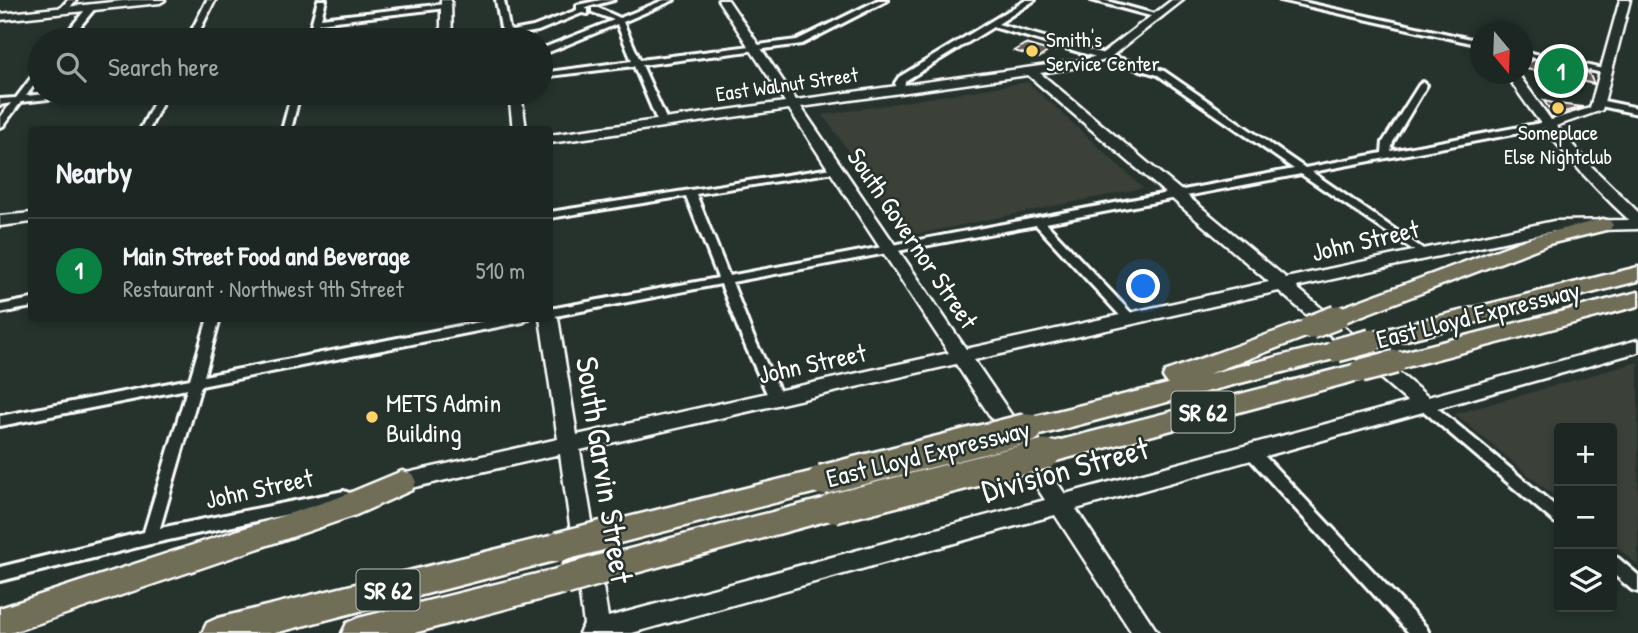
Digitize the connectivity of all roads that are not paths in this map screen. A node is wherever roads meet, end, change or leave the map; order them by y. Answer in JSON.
{"nodes":[{"id":1,"x":72,"y":0,"type":"edge"},
{"id":2,"x":160,"y":0,"type":"edge"},
{"id":3,"x":211,"y":0,"type":"edge"},
{"id":4,"x":322,"y":0,"type":"edge"},
{"id":5,"x":500,"y":0,"type":"edge"},
{"id":6,"x":610,"y":0,"type":"edge"},
{"id":7,"x":670,"y":0,"type":"edge"},
{"id":8,"x":723,"y":0,"type":"edge"},
{"id":9,"x":884,"y":0,"type":"edge"},
{"id":10,"x":1031,"y":0,"type":"edge"},
{"id":11,"x":1095,"y":0,"type":"edge"},
{"id":12,"x":1178,"y":0,"type":"edge"},
{"id":13,"x":1284,"y":0,"type":"edge"},
{"id":14,"x":1325,"y":0,"type":"edge"},
{"id":15,"x":1625,"y":0,"type":"edge"},
{"id":16,"x":446,"y":3,"type":"edge"},
{"id":17,"x":92,"y":7,"type":"junction"},
{"id":18,"x":1318,"y":7,"type":"junction"},
{"id":19,"x":596,"y":8,"type":"junction"},
{"id":20,"x":63,"y":10,"type":"junction"},
{"id":21,"x":582,"y":11,"type":"joint"},
{"id":22,"x":1158,"y":16,"type":"junction"},
{"id":23,"x":0,"y":17,"type":"edge"},
{"id":24,"x":619,"y":21,"type":"junction"},
{"id":25,"x":316,"y":22,"type":"junction"},
{"id":26,"x":991,"y":24,"type":"junction"},
{"id":27,"x":75,"y":28,"type":"edge"},
{"id":28,"x":197,"y":28,"type":"edge"},
{"id":29,"x":314,"y":28,"type":"edge"},
{"id":30,"x":447,"y":28,"type":"edge"},
{"id":31,"x":505,"y":28,"type":"edge"},
{"id":32,"x":536,"y":28,"type":"edge"},
{"id":33,"x":1470,"y":41,"type":"edge"},
{"id":34,"x":553,"y":47,"type":"edge"},
{"id":35,"x":755,"y":48,"type":"junction"},
{"id":36,"x":1533,"y":55,"type":"edge"},
{"id":37,"x":1104,"y":57,"type":"junction"},
{"id":38,"x":638,"y":63,"type":"junction"},
{"id":39,"x":1031,"y":71,"type":"junction"},
{"id":40,"x":1607,"y":72,"type":"junction"},
{"id":41,"x":553,"y":74,"type":"edge"},
{"id":42,"x":1519,"y":84,"type":"edge"},
{"id":43,"x":1423,"y":85,"type":"dead end"},
{"id":44,"x":28,"y":88,"type":"edge"},
{"id":45,"x":901,"y":89,"type":"junction"},
{"id":46,"x":28,"y":99,"type":"edge"},
{"id":47,"x":19,"y":100,"type":"junction"},
{"id":48,"x":0,"y":102,"type":"edge"},
{"id":49,"x":1599,"y":103,"type":"junction"},
{"id":50,"x":792,"y":104,"type":"junction"},
{"id":51,"x":157,"y":105,"type":"edge"},
{"id":52,"x":293,"y":105,"type":"edge"},
{"id":53,"x":517,"y":105,"type":"edge"},
{"id":54,"x":1638,"y":111,"type":"edge"},
{"id":55,"x":663,"y":123,"type":"junction"},
{"id":56,"x":0,"y":124,"type":"edge"},
{"id":57,"x":1546,"y":125,"type":"junction"},
{"id":58,"x":146,"y":126,"type":"edge"},
{"id":59,"x":287,"y":126,"type":"edge"},
{"id":60,"x":519,"y":126,"type":"edge"},
{"id":61,"x":553,"y":139,"type":"edge"},
{"id":62,"x":1386,"y":156,"type":"junction"},
{"id":63,"x":835,"y":169,"type":"junction"},
{"id":64,"x":1304,"y":171,"type":"junction"},
{"id":65,"x":690,"y":192,"type":"junction"},
{"id":66,"x":1177,"y":195,"type":"junction"},
{"id":67,"x":553,"y":215,"type":"edge"},
{"id":68,"x":28,"y":218,"type":"edge"},
{"id":69,"x":0,"y":221,"type":"edge"},
{"id":70,"x":1040,"y":222,"type":"junction"},
{"id":71,"x":1638,"y":222,"type":"edge"},
{"id":72,"x":1603,"y":225,"type":"junction"},
{"id":73,"x":889,"y":250,"type":"junction"},
{"id":74,"x":1422,"y":253,"type":"junction"},
{"id":75,"x":1638,"y":274,"type":"edge"},
{"id":76,"x":727,"y":280,"type":"junction"},
{"id":77,"x":1283,"y":285,"type":"junction"},
{"id":78,"x":1638,"y":299,"type":"edge"},
{"id":79,"x":28,"y":304,"type":"edge"},
{"id":80,"x":0,"y":309,"type":"edge"},
{"id":81,"x":1638,"y":312,"type":"edge"},
{"id":82,"x":553,"y":315,"type":"edge"},
{"id":83,"x":1130,"y":319,"type":"junction"},
{"id":84,"x":213,"y":322,"type":"edge"},
{"id":85,"x":502,"y":322,"type":"edge"},
{"id":86,"x":550,"y":322,"type":"edge"},
{"id":87,"x":1522,"y":330,"type":"junction"},
{"id":88,"x":1638,"y":346,"type":"edge"},
{"id":89,"x":961,"y":357,"type":"junction"},
{"id":90,"x":196,"y":381,"type":"junction"},
{"id":91,"x":776,"y":398,"type":"junction"},
{"id":92,"x":1425,"y":405,"type":"junction"},
{"id":93,"x":0,"y":421,"type":"edge"},
{"id":94,"x":1039,"y":426,"type":"junction"},
{"id":95,"x":568,"y":444,"type":"junction"},
{"id":96,"x":1251,"y":451,"type":"junction"},
{"id":97,"x":402,"y":482,"type":"junction"},
{"id":98,"x":1060,"y":504,"type":"junction"},
{"id":99,"x":1554,"y":514,"type":"edge"},
{"id":100,"x":604,"y":535,"type":"joint"},
{"id":101,"x":150,"y":537,"type":"junction"},
{"id":102,"x":558,"y":547,"type":"joint"},
{"id":103,"x":1617,"y":567,"type":"edge"},
{"id":104,"x":0,"y":574,"type":"edge"},
{"id":105,"x":1638,"y":585,"type":"edge"},
{"id":106,"x":0,"y":622,"type":"edge"},
{"id":107,"x":596,"y":632,"type":"edge"},
{"id":108,"x":218,"y":633,"type":"edge"},
{"id":109,"x":358,"y":633,"type":"edge"},
{"id":110,"x":1146,"y":633,"type":"edge"},
{"id":111,"x":1420,"y":633,"type":"edge"}],
"edges":[{"from":1,"to":20,"type":"street"},
{"from":2,"to":17,"type":"main road"},
{"from":3,"to":28,"type":"street"},
{"from":4,"to":25,"type":"street"},
{"from":5,"to":31,"type":"street"},
{"from":6,"to":19,"type":"street"},
{"from":7,"to":24,"type":"street"},
{"from":8,"to":35,"type":"main road","name":"South Governor Street"},
{"from":9,"to":35,"type":"street"},
{"from":10,"to":26,"type":"street"},
{"from":11,"to":22,"type":"street"},
{"from":12,"to":22,"type":"main road"},
{"from":13,"to":18,"type":"street"},
{"from":14,"to":18,"type":"street"},
{"from":15,"to":40,"type":"main road"},
{"from":16,"to":25,"type":"street"},
{"from":16,"to":30,"type":"main road"},
{"from":17,"to":20,"type":"main road"},
{"from":17,"to":27,"type":"street"},
{"from":18,"to":33,"type":"street"},
{"from":19,"to":21,"type":"street"},
{"from":19,"to":24,"type":"street"},
{"from":20,"to":23,"type":"main road"},
{"from":21,"to":32,"type":"street"},
{"from":22,"to":37,"type":"main road"},
{"from":24,"to":34,"type":"street"},
{"from":24,"to":38,"type":"street"},
{"from":25,"to":29,"type":"street"},
{"from":26,"to":37,"type":"street"},
{"from":26,"to":45,"type":"street"},
{"from":35,"to":38,"type":"street"},
{"from":35,"to":50,"type":"main road","name":"South Governor Street"},
{"from":36,"to":40,"type":"street"},
{"from":37,"to":39,"type":"main road","name":"East Walnut Street"},
{"from":37,"to":64,"type":"street"},
{"from":38,"to":41,"type":"street"},
{"from":38,"to":55,"type":"street"},
{"from":39,"to":45,"type":"main road","name":"East Walnut Street"},
{"from":39,"to":66,"type":"main road"},
{"from":40,"to":49,"type":"main road"},
{"from":42,"to":57,"type":"main road"},
{"from":43,"to":62,"type":"street"},
{"from":44,"to":47,"type":"street"},
{"from":45,"to":50,"type":"main road","name":"East Walnut Street"},
{"from":46,"to":47,"type":"street"},
{"from":47,"to":48,"type":"street"},
{"from":47,"to":56,"type":"street"},
{"from":49,"to":54,"type":"street"},
{"from":49,"to":57,"type":"main road"},
{"from":50,"to":55,"type":"main road","name":"East Walnut Street"},
{"from":50,"to":63,"type":"main road","name":"South Governor Street"},
{"from":51,"to":58,"type":"street"},
{"from":52,"to":59,"type":"street"},
{"from":53,"to":60,"type":"main road"},
{"from":55,"to":61,"type":"main road","name":"East Walnut Street"},
{"from":57,"to":62,"type":"street"},
{"from":57,"to":71,"type":"main road"},
{"from":62,"to":64,"type":"street"},
{"from":63,"to":65,"type":"street"},
{"from":63,"to":73,"type":"main road","name":"South Governor Street"},
{"from":64,"to":66,"type":"street"},
{"from":64,"to":74,"type":"street"},
{"from":65,"to":67,"type":"street"},
{"from":65,"to":76,"type":"street"},
{"from":66,"to":70,"type":"street"},
{"from":66,"to":77,"type":"main road"},
{"from":68,"to":69,"type":"main road"},
{"from":70,"to":73,"type":"street"},
{"from":70,"to":83,"type":"street"},
{"from":71,"to":72,"type":"main road","name":"John Street"},
{"from":72,"to":74,"type":"main road","name":"John Street"},
{"from":72,"to":94,"type":"highway","bridge":true},
{"from":73,"to":76,"type":"street"},
{"from":73,"to":89,"type":"main road","name":"South Governor Street"},
{"from":74,"to":77,"type":"main road","name":"John Street"},
{"from":75,"to":94,"type":"highway","name":"East Lloyd Expressway","number":"SR 62","bridge":true},
{"from":76,"to":82,"type":"street"},
{"from":76,"to":91,"type":"street"},
{"from":77,"to":83,"type":"main road","name":"John Street"},
{"from":77,"to":92,"type":"main road"},
{"from":78,"to":87,"type":"highway","name":"East Lloyd Expressway","number":"SR 62"},
{"from":79,"to":80,"type":"street"},
{"from":81,"to":87,"type":"highway"},
{"from":83,"to":89,"type":"main road","name":"John Street"},
{"from":84,"to":90,"type":"street"},
{"from":85,"to":90,"type":"street"},
{"from":86,"to":95,"type":"main road","name":"South Garvin Street"},
{"from":87,"to":109,"type":"highway","name":"East Lloyd Expressway","number":"SR 62","bridge":true},
{"from":88,"to":92,"type":"main road","name":"Division Street"},
{"from":89,"to":91,"type":"main road","name":"John Street"},
{"from":89,"to":98,"type":"main road","name":"South Governor Street"},
{"from":90,"to":93,"type":"street"},
{"from":90,"to":101,"type":"street"},
{"from":91,"to":95,"type":"main road","name":"John Street"},
{"from":92,"to":96,"type":"main road","name":"Division Street"},
{"from":92,"to":99,"type":"street"},
{"from":94,"to":100,"type":"highway","name":"East Lloyd Expressway","number":"SR 62","bridge":true},
{"from":95,"to":97,"type":"main road","name":"John Street"},
{"from":95,"to":107,"type":"main road","name":"South Garvin Street"},
{"from":96,"to":98,"type":"main road","name":"Division Street"},
{"from":96,"to":111,"type":"street"},
{"from":97,"to":101,"type":"street","name":"John Street"},
{"from":97,"to":106,"type":"highway"},
{"from":98,"to":107,"type":"main road","name":"Division Street"},
{"from":98,"to":110,"type":"main road","name":"South Governor Street"},
{"from":100,"to":102,"type":"highway","name":"East Lloyd Expressway","number":"SR 62","bridge":true},
{"from":101,"to":104,"type":"street","name":"John Street"},
{"from":102,"to":108,"type":"highway","name":"East Lloyd Expressway","number":"SR 62"},
{"from":103,"to":105,"type":"street"}]}
